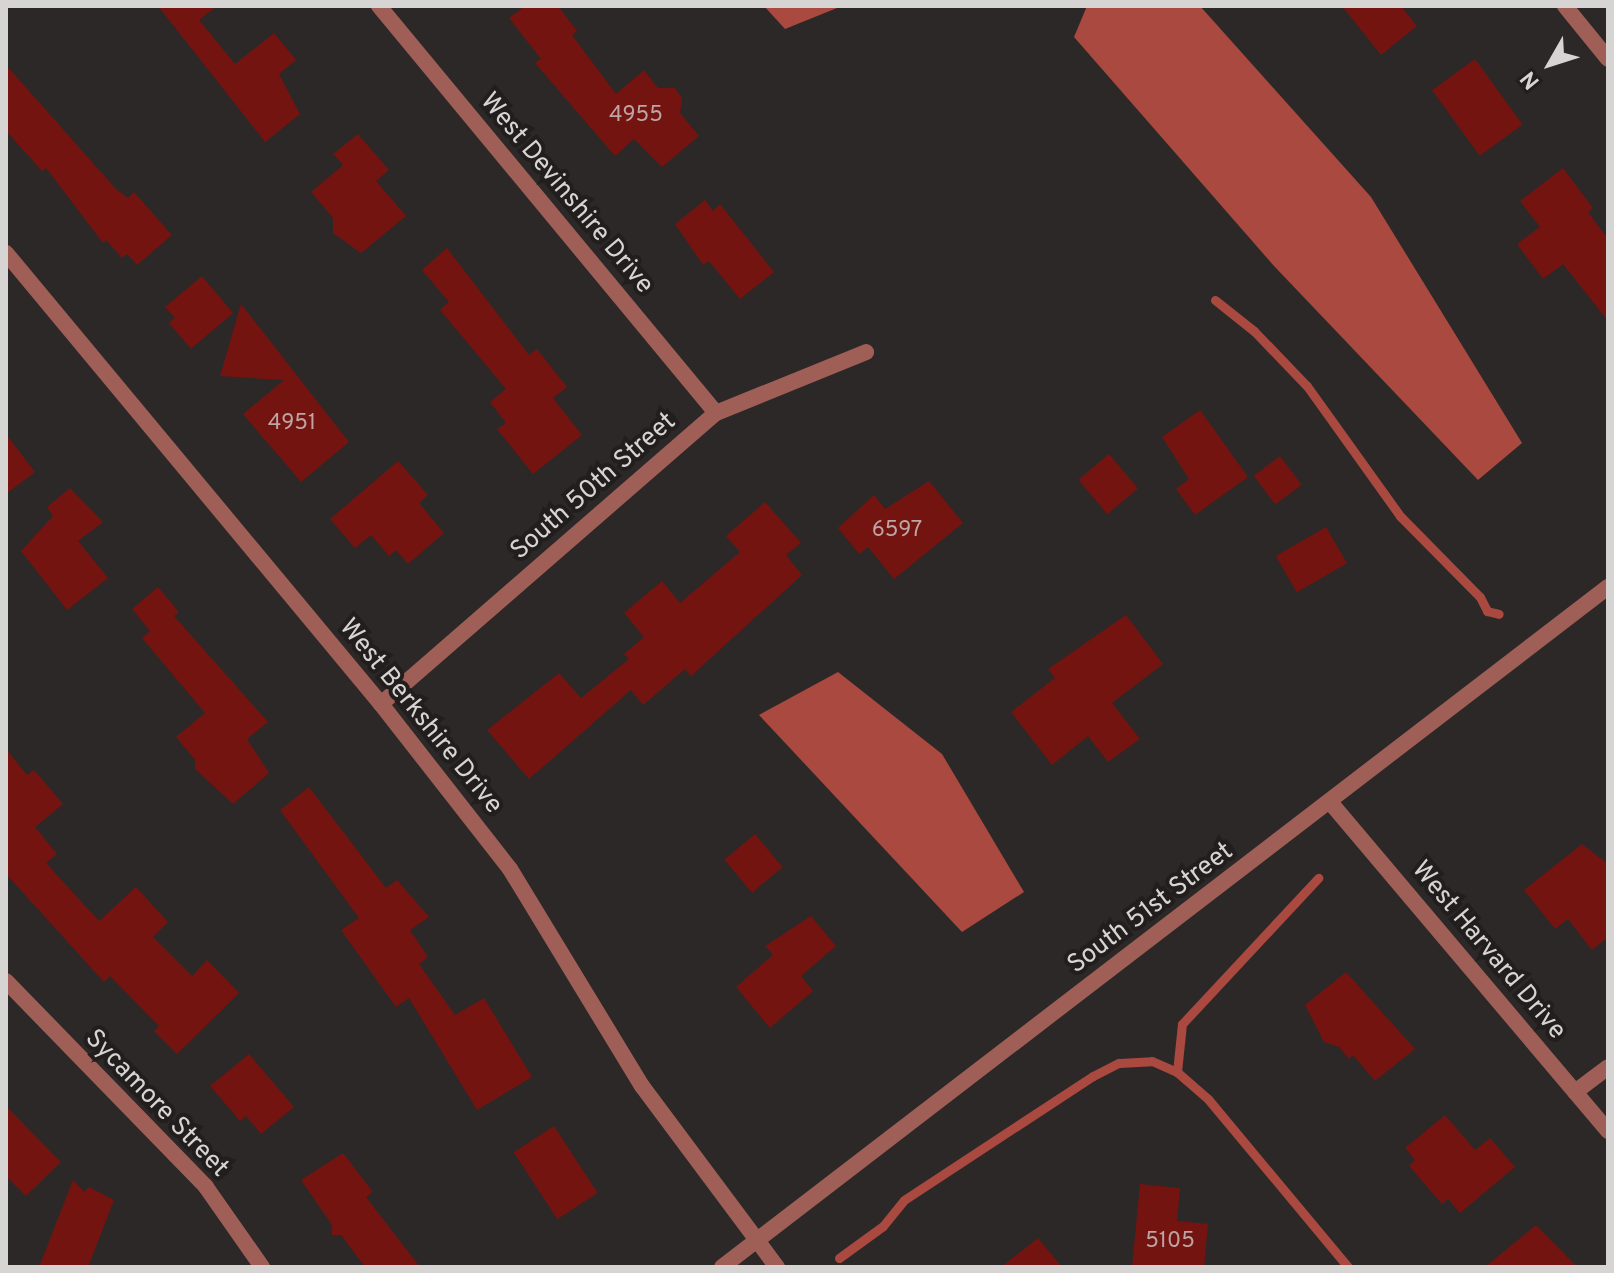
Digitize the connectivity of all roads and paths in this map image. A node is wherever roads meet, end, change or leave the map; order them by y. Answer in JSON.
{"nodes":[{"id":1,"x":379,"y":6,"type":"edge"},
{"id":2,"x":1565,"y":6,"type":"edge"},
{"id":3,"x":1608,"y":59,"type":"edge"},
{"id":4,"x":6,"y":253,"type":"edge"},
{"id":5,"x":866,"y":352,"type":"dead end"},
{"id":6,"x":716,"y":413,"type":"junction"},
{"id":7,"x":1608,"y":587,"type":"edge"},
{"id":8,"x":381,"y":704,"type":"junction"},
{"id":9,"x":1330,"y":802,"type":"junction"},
{"id":10,"x":6,"y":981,"type":"edge"},
{"id":11,"x":1608,"y":1067,"type":"edge"},
{"id":12,"x":1575,"y":1092,"type":"junction"},
{"id":13,"x":1608,"y":1131,"type":"edge"},
{"id":14,"x":755,"y":1241,"type":"junction"},
{"id":15,"x":260,"y":1266,"type":"edge"},
{"id":16,"x":722,"y":1267,"type":"edge"},
{"id":17,"x":777,"y":1267,"type":"edge"}],
"edges":[{"from":1,"to":6,"type":"street","name":"West Devinshire Drive"},
{"from":2,"to":3,"type":"street"},
{"from":4,"to":8,"type":"street","name":"West Berkshire Drive"},
{"from":5,"to":6,"type":"street","name":"South 50th Street"},
{"from":6,"to":8,"type":"street","name":"South 50th Street"},
{"from":7,"to":9,"type":"street","name":"South 51st Street"},
{"from":8,"to":14,"type":"street","name":"West Berkshire Drive"},
{"from":9,"to":12,"type":"street","name":"West Harvard Drive"},
{"from":9,"to":14,"type":"street","name":"South 51st Street"},
{"from":10,"to":15,"type":"street","name":"Sycamore Street"},
{"from":11,"to":12,"type":"street"},
{"from":12,"to":13,"type":"street","name":"West Harvard Drive"},
{"from":14,"to":16,"type":"street","name":"South 51st Street"},
{"from":14,"to":17,"type":"street","name":"West Berkshire Drive"}]}
